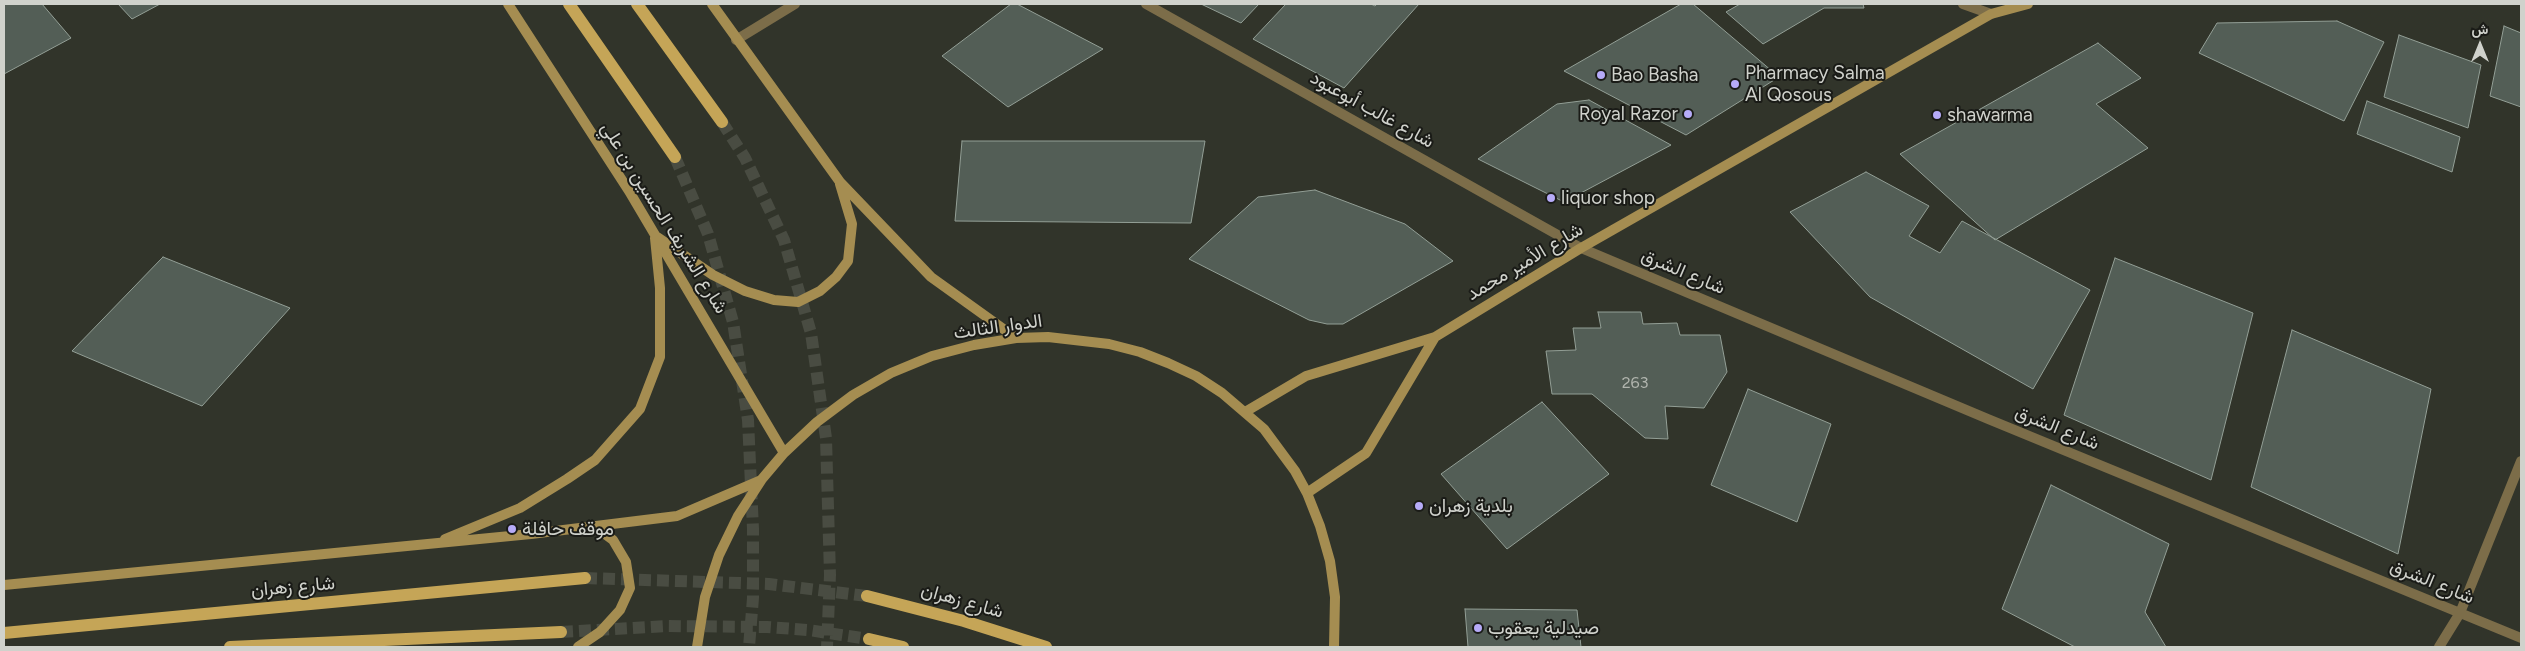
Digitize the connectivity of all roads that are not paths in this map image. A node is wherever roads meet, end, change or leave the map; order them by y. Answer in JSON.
{"nodes":[{"id":1,"x":508,"y":4,"type":"edge"},
{"id":2,"x":569,"y":4,"type":"edge"},
{"id":3,"x":637,"y":4,"type":"edge"},
{"id":4,"x":712,"y":4,"type":"edge"},
{"id":5,"x":795,"y":4,"type":"edge"},
{"id":6,"x":1146,"y":4,"type":"edge"},
{"id":7,"x":1964,"y":4,"type":"edge"},
{"id":8,"x":2028,"y":4,"type":"edge"},
{"id":9,"x":1991,"y":14,"type":"junction"},
{"id":10,"x":736,"y":40,"type":"junction"},
{"id":11,"x":722,"y":122,"type":"tunnel mouth"},
{"id":12,"x":675,"y":157,"type":"tunnel mouth"},
{"id":13,"x":840,"y":182,"type":"junction"},
{"id":14,"x":654,"y":235,"type":"junction"},
{"id":15,"x":1580,"y":248,"type":"junction"},
{"id":16,"x":1435,"y":336,"type":"junction"},
{"id":17,"x":1016,"y":338,"type":"junction"},
{"id":18,"x":1245,"y":412,"type":"junction"},
{"id":19,"x":784,"y":453,"type":"junction"},
{"id":20,"x":2521,"y":461,"type":"edge"},
{"id":21,"x":762,"y":479,"type":"junction"},
{"id":22,"x":1307,"y":493,"type":"junction"},
{"id":23,"x":594,"y":526,"type":"junction"},
{"id":24,"x":435,"y":543,"type":"junction"},
{"id":25,"x":585,"y":578,"type":"tunnel mouth"},
{"id":26,"x":4,"y":585,"type":"edge"},
{"id":27,"x":867,"y":596,"type":"tunnel mouth"},
{"id":28,"x":2460,"y":613,"type":"junction"},
{"id":29,"x":562,"y":632,"type":"tunnel mouth"},
{"id":30,"x":4,"y":633,"type":"edge"},
{"id":31,"x":2521,"y":638,"type":"edge"},
{"id":32,"x":869,"y":639,"type":"tunnel mouth"},
{"id":33,"x":230,"y":647,"type":"edge"},
{"id":34,"x":578,"y":647,"type":"edge"},
{"id":35,"x":697,"y":647,"type":"edge"},
{"id":36,"x":903,"y":647,"type":"edge"},
{"id":37,"x":1046,"y":647,"type":"edge"},
{"id":38,"x":1334,"y":647,"type":"edge"},
{"id":39,"x":2439,"y":647,"type":"edge"}],
"edges":[{"from":1,"to":14,"type":"street","name":"شارع الشريف الحسين بن علي"},
{"from":2,"to":12,"type":"main road","name":"شارع الشريف الحسين بن علي"},
{"from":3,"to":11,"type":"main road"},
{"from":4,"to":10,"type":"street"},
{"from":5,"to":10,"type":"street"},
{"from":6,"to":15,"type":"street","name":"شارع غالب أبوعبود"},
{"from":7,"to":9,"type":"street"},
{"from":8,"to":9,"type":"street","name":"شارع الأمير محمد"},
{"from":9,"to":15,"type":"street","name":"شارع الأمير محمد"},
{"from":10,"to":13,"type":"street"},
{"from":13,"to":14,"type":"street"},
{"from":13,"to":17,"type":"street"},
{"from":14,"to":19,"type":"street","name":"شارع الشريف الحسين بن علي"},
{"from":14,"to":24,"type":"street"},
{"from":15,"to":16,"type":"street","name":"شارع الأمير محمد"},
{"from":15,"to":28,"type":"street","name":"شارع الشرق"},
{"from":16,"to":18,"type":"street","name":"شارع الأمير محمد"},
{"from":16,"to":22,"type":"street","name":"شارع الأمير محمد"},
{"from":17,"to":18,"type":"street","name":"الدوار الثالث"},
{"from":17,"to":19,"type":"street","name":"الدوار الثالث"},
{"from":18,"to":22,"type":"street","name":"الدوار الثالث"},
{"from":19,"to":21,"type":"street","name":"الدوار الثالث"},
{"from":20,"to":28,"type":"street"},
{"from":21,"to":23,"type":"street"},
{"from":21,"to":35,"type":"street","name":"الدوار الثالث"},
{"from":22,"to":38,"type":"street","name":"الدوار الثالث"},
{"from":23,"to":24,"type":"street"},
{"from":23,"to":34,"type":"street"},
{"from":24,"to":26,"type":"street"},
{"from":25,"to":30,"type":"main road","name":"شارع زهران"},
{"from":27,"to":37,"type":"main road","name":"شارع زهران"},
{"from":28,"to":31,"type":"street","name":"شارع الشرق"},
{"from":28,"to":39,"type":"street"},
{"from":29,"to":33,"type":"main road"},
{"from":32,"to":36,"type":"main road"}]}
